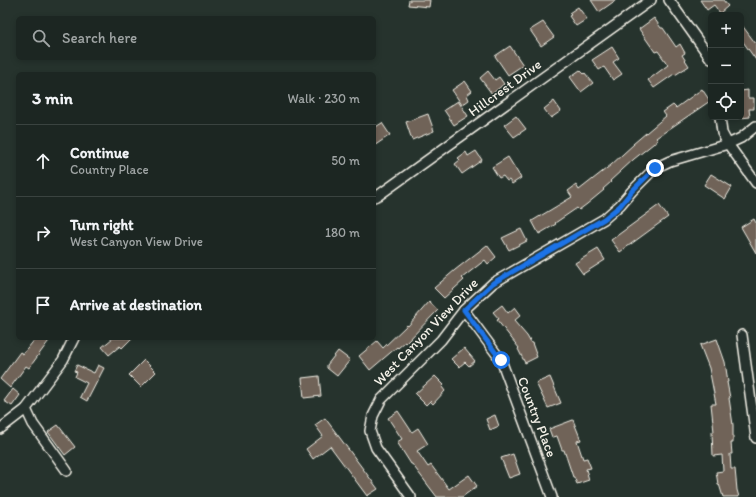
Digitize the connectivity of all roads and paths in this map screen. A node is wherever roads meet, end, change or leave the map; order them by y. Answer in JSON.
{"nodes":[{"id":1,"x":651,"y":0,"type":"edge"},
{"id":2,"x":669,"y":0,"type":"edge"},
{"id":3,"x":708,"y":55,"type":"edge"},
{"id":4,"x":720,"y":120,"type":"edge"},
{"id":5,"x":756,"y":126,"type":"edge"},
{"id":6,"x":728,"y":144,"type":"junction"},
{"id":7,"x":756,"y":183,"type":"edge"},
{"id":8,"x":376,"y":196,"type":"edge"},
{"id":9,"x":464,"y":310,"type":"junction"},
{"id":10,"x":742,"y":335,"type":"dead end"},
{"id":11,"x":73,"y":340,"type":"edge"},
{"id":12,"x":26,"y":409,"type":"junction"},
{"id":13,"x":0,"y":429,"type":"edge"},
{"id":14,"x":756,"y":438,"type":"edge"},
{"id":15,"x":67,"y":471,"type":"dead end"},
{"id":16,"x":411,"y":497,"type":"edge"},
{"id":17,"x":552,"y":497,"type":"edge"}],
"edges":[{"from":1,"to":8,"type":"street","name":"Hillcrest Drive"},
{"from":2,"to":3,"type":"street"},
{"from":4,"to":6,"type":"street"},
{"from":5,"to":6,"type":"street","name":"West Canyon View Drive"},
{"from":6,"to":7,"type":"street"},
{"from":6,"to":9,"type":"street","name":"West Canyon View Drive"},
{"from":9,"to":16,"type":"street","name":"West Canyon View Drive"},
{"from":9,"to":17,"type":"street","name":"Country Place"},
{"from":10,"to":14,"type":"street"},
{"from":11,"to":12,"type":"street"},
{"from":12,"to":13,"type":"street"},
{"from":12,"to":15,"type":"street"}]}
